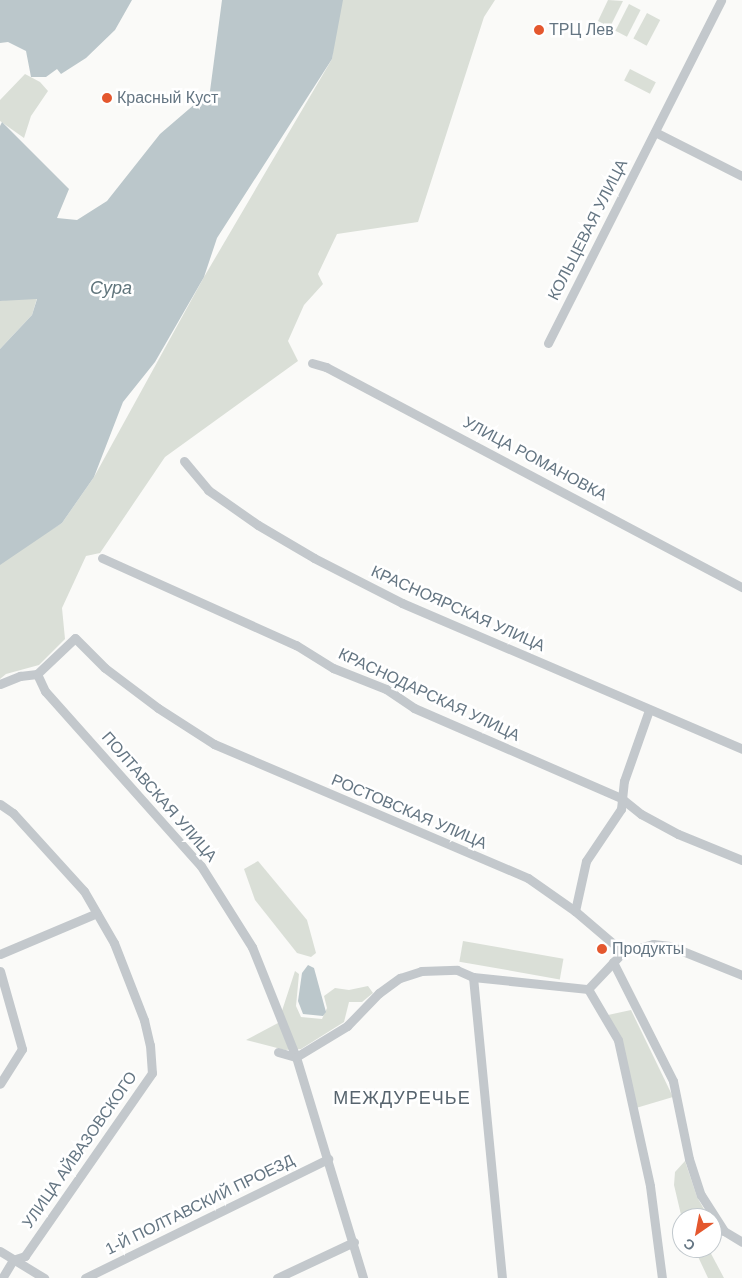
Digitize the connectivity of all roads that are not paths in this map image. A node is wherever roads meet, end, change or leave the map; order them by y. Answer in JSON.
{"nodes":[{"id":1,"x":721,"y":0,"type":"edge"},
{"id":2,"x":655,"y":132,"type":"junction"},
{"id":3,"x":742,"y":176,"type":"edge"},
{"id":4,"x":548,"y":343,"type":"dead end"},
{"id":5,"x":312,"y":363,"type":"dead end"},
{"id":6,"x":184,"y":461,"type":"dead end"},
{"id":7,"x":102,"y":558,"type":"dead end"},
{"id":8,"x":742,"y":587,"type":"edge"},
{"id":9,"x":37,"y":674,"type":"junction"},
{"id":10,"x":0,"y":684,"type":"edge"},
{"id":11,"x":649,"y":710,"type":"junction"},
{"id":12,"x":742,"y":749,"type":"edge"},
{"id":13,"x":621,"y":798,"type":"junction"},
{"id":14,"x":0,"y":804,"type":"edge"},
{"id":15,"x":742,"y":860,"type":"edge"},
{"id":16,"x":575,"y":911,"type":"junction"},
{"id":17,"x":97,"y":913,"type":"junction"},
{"id":18,"x":623,"y":952,"type":"junction"},
{"id":19,"x":0,"y":954,"type":"edge"},
{"id":20,"x":613,"y":962,"type":"junction"},
{"id":21,"x":0,"y":971,"type":"edge"},
{"id":22,"x":742,"y":976,"type":"edge"},
{"id":23,"x":473,"y":977,"type":"junction"},
{"id":24,"x":588,"y":990,"type":"junction"},
{"id":25,"x":278,"y":1052,"type":"dead end"},
{"id":26,"x":296,"y":1057,"type":"junction"},
{"id":27,"x":0,"y":1084,"type":"edge"},
{"id":28,"x":328,"y":1159,"type":"junction"},
{"id":29,"x":354,"y":1242,"type":"junction"},
{"id":30,"x":742,"y":1242,"type":"edge"},
{"id":31,"x":0,"y":1251,"type":"edge"},
{"id":32,"x":13,"y":1260,"type":"junction"},
{"id":33,"x":2,"y":1278,"type":"edge"},
{"id":34,"x":44,"y":1278,"type":"edge"},
{"id":35,"x":85,"y":1278,"type":"edge"},
{"id":36,"x":277,"y":1278,"type":"edge"},
{"id":37,"x":363,"y":1278,"type":"edge"},
{"id":38,"x":502,"y":1278,"type":"edge"},
{"id":39,"x":662,"y":1278,"type":"edge"}],
"edges":[{"from":1,"to":2,"type":"street","name":"КОЛЬЦЕВАЯ УЛИЦА"},
{"from":2,"to":3,"type":"street"},
{"from":2,"to":4,"type":"street","name":"КОЛЬЦЕВАЯ УЛИЦА"},
{"from":5,"to":8,"type":"street","name":"УЛИЦА РОМАНОВКА"},
{"from":6,"to":11,"type":"street","name":"КРАСНОЯРСКАЯ УЛИЦА"},
{"from":7,"to":13,"type":"street","name":"КРАСНОДАРСКАЯ УЛИЦА"},
{"from":9,"to":10,"type":"street"},
{"from":9,"to":16,"type":"street","name":"РОСТОВСКАЯ УЛИЦА"},
{"from":9,"to":26,"type":"street","name":"ПОЛТАВСКАЯ УЛИЦА"},
{"from":11,"to":12,"type":"street","name":"КРАСНОЯРСКАЯ УЛИЦА"},
{"from":11,"to":13,"type":"street"},
{"from":13,"to":15,"type":"street","name":"КРАСНОДАРСКАЯ УЛИЦА"},
{"from":13,"to":16,"type":"street"},
{"from":14,"to":17,"type":"street","name":"УЛИЦА АЙВАЗОВСКОГО"},
{"from":16,"to":18,"type":"street","name":"РОСТОВСКАЯ УЛИЦА"},
{"from":17,"to":19,"type":"street"},
{"from":17,"to":32,"type":"street","name":"УЛИЦА АЙВАЗОВСКОГО"},
{"from":18,"to":20,"type":"street"},
{"from":18,"to":22,"type":"street"},
{"from":20,"to":24,"type":"street"},
{"from":20,"to":30,"type":"street"},
{"from":21,"to":27,"type":"street"},
{"from":23,"to":24,"type":"street"},
{"from":23,"to":26,"type":"street"},
{"from":23,"to":38,"type":"street"},
{"from":24,"to":39,"type":"street"},
{"from":25,"to":26,"type":"street"},
{"from":26,"to":28,"type":"street","name":"ПОЛТАВСКАЯ УЛИЦА"},
{"from":28,"to":29,"type":"street","name":"ПОЛТАВСКАЯ УЛИЦА"},
{"from":28,"to":35,"type":"street","name":"1-Й ПОЛТАВСКИЙ ПРОЕЗД"},
{"from":29,"to":36,"type":"street"},
{"from":29,"to":37,"type":"street","name":"ПОЛТАВСКАЯ УЛИЦА"},
{"from":31,"to":32,"type":"street"},
{"from":32,"to":33,"type":"street","name":"УЛИЦА АЙВАЗОВСКОГО"},
{"from":32,"to":34,"type":"street"}]}
